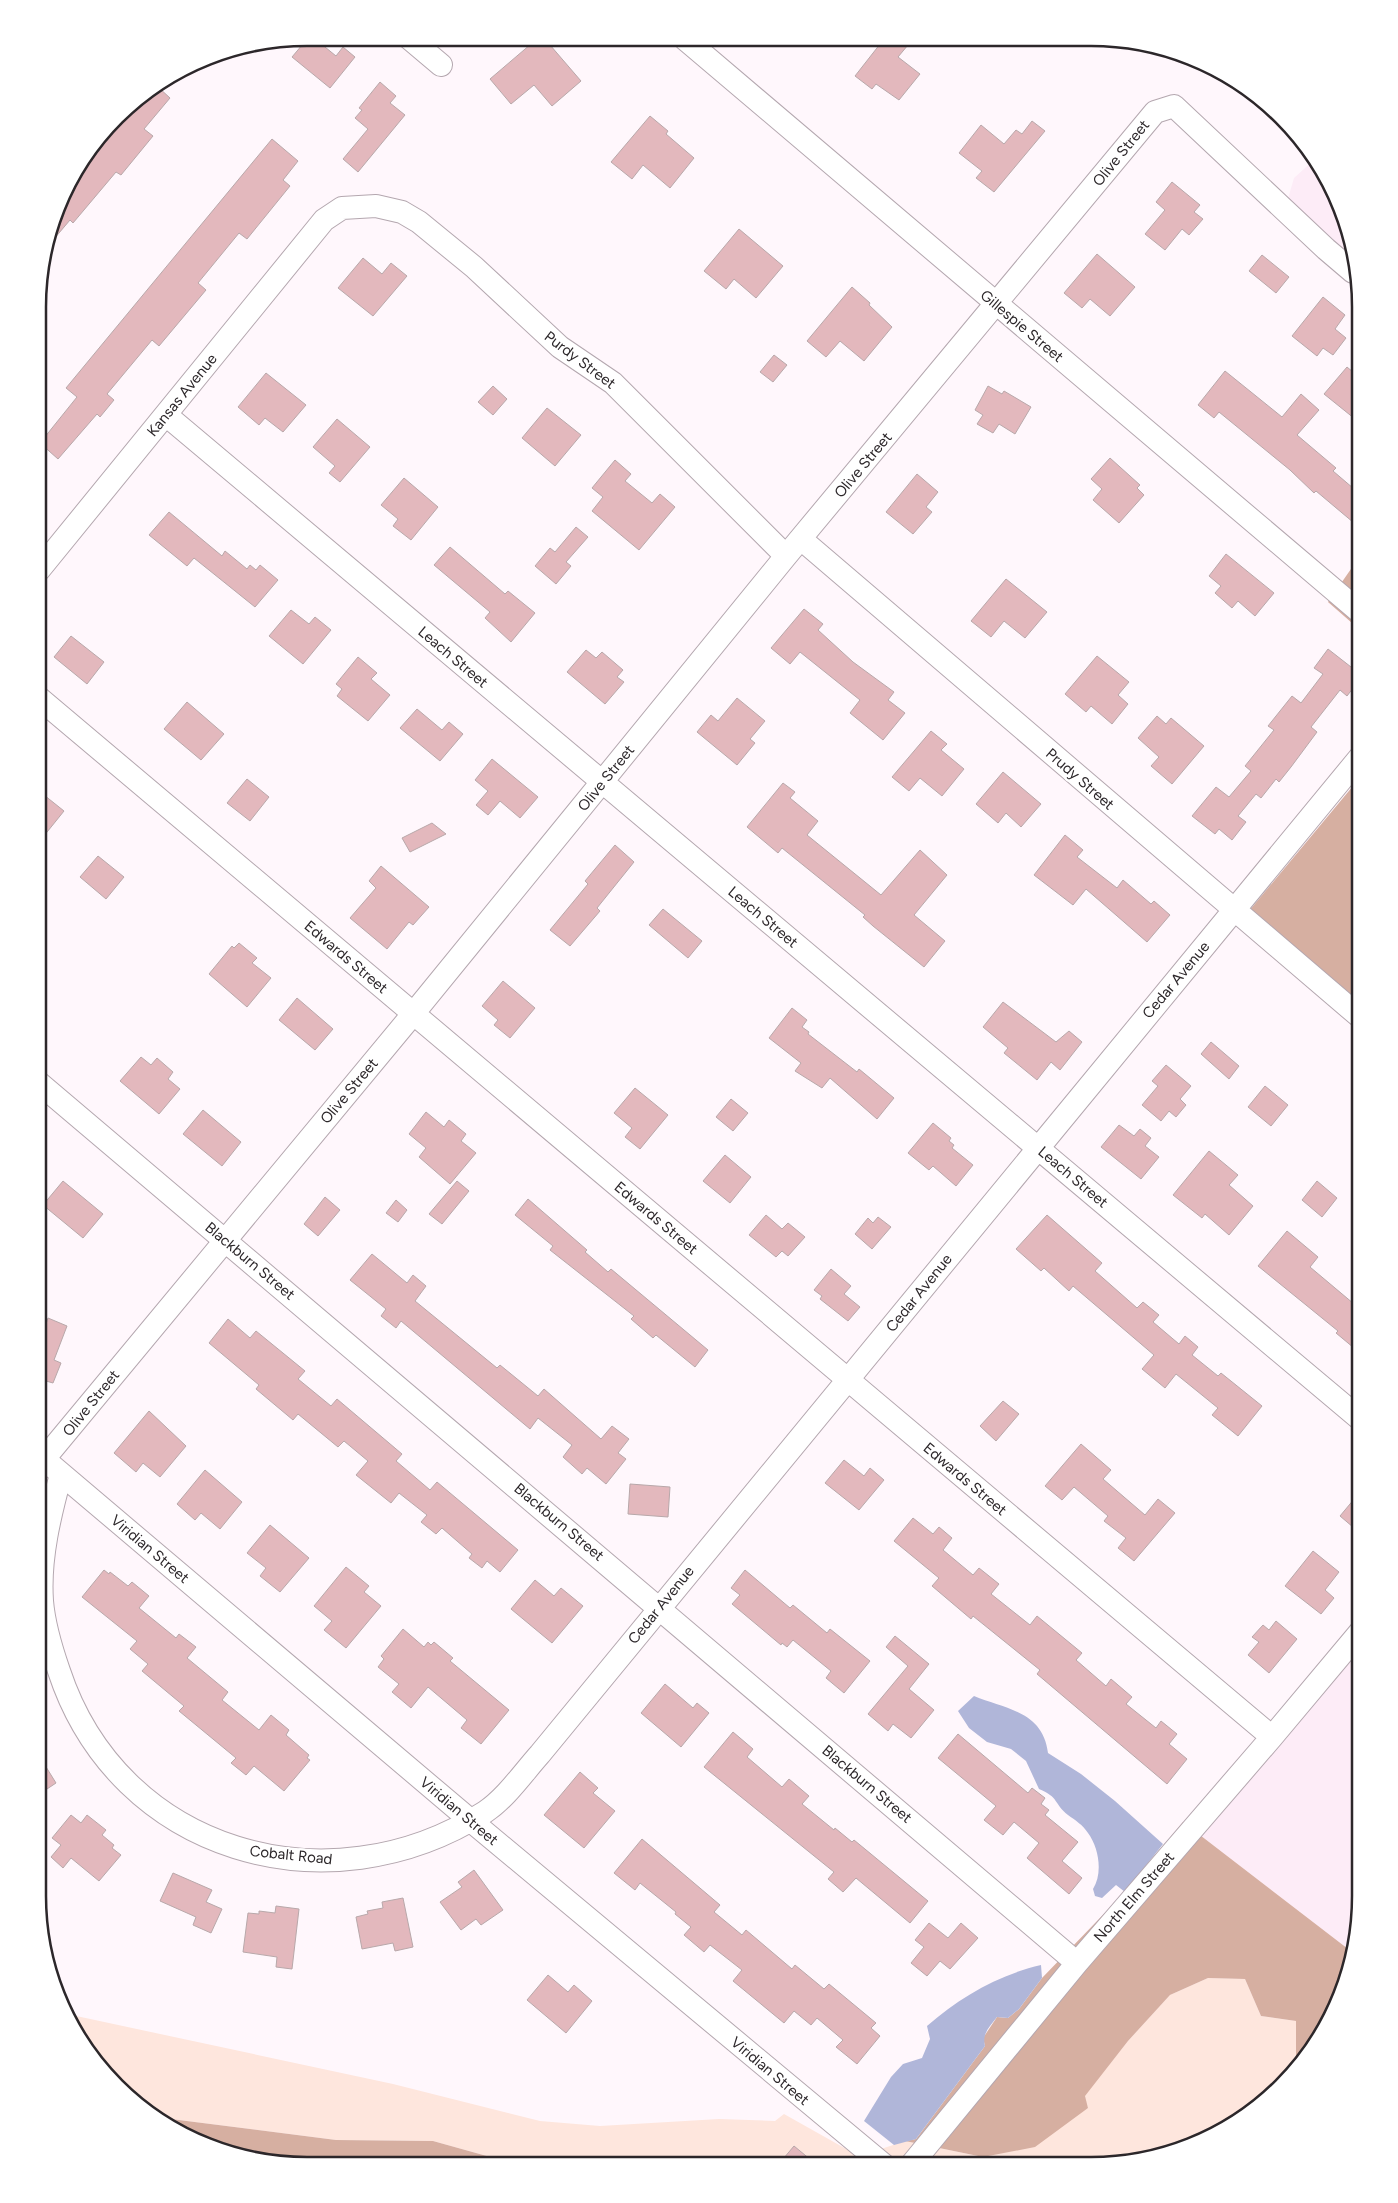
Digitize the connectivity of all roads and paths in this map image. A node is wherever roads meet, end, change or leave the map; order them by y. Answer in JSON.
{"nodes":[{"id":1,"x":418,"y":46,"type":"edge"},
{"id":2,"x":693,"y":46,"type":"edge"},
{"id":3,"x":441,"y":65,"type":"dead end"},
{"id":4,"x":324,"y":220,"type":"joint"},
{"id":5,"x":1349,"y":268,"type":"edge"},
{"id":6,"x":997,"y":304,"type":"junction"},
{"id":7,"x":166,"y":415,"type":"junction"},
{"id":8,"x":801,"y":539,"type":"junction"},
{"id":9,"x":786,"y":556,"type":"junction"},
{"id":10,"x":46,"y":561,"type":"edge"},
{"id":11,"x":1352,"y":605,"type":"edge"},
{"id":12,"x":46,"y":704,"type":"edge"},
{"id":13,"x":1352,"y":766,"type":"edge"},
{"id":14,"x":602,"y":782,"type":"junction"},
{"id":15,"x":1234,"y":910,"type":"junction"},
{"id":16,"x":1352,"y":1010,"type":"edge"},
{"id":17,"x":414,"y":1014,"type":"junction"},
{"id":18,"x":46,"y":1089,"type":"edge"},
{"id":19,"x":1038,"y":1147,"type":"junction"},
{"id":20,"x":225,"y":1239,"type":"junction"},
{"id":21,"x":849,"y":1380,"type":"junction"},
{"id":22,"x":1352,"y":1412,"type":"edge"},
{"id":23,"x":46,"y":1450,"type":"edge"},
{"id":24,"x":46,"y":1460,"type":"edge"},
{"id":25,"x":62,"y":1474,"type":"junction"},
{"id":26,"x":46,"y":1537,"type":"edge"},
{"id":27,"x":659,"y":1606,"type":"junction"},
{"id":28,"x":46,"y":1628,"type":"edge"},
{"id":29,"x":1352,"y":1642,"type":"edge"},
{"id":30,"x":1272,"y":1737,"type":"junction"},
{"id":31,"x":470,"y":1820,"type":"junction"},
{"id":32,"x":1077,"y":1963,"type":"junction"},
{"id":33,"x":874,"y":2157,"type":"edge"},
{"id":34,"x":919,"y":2157,"type":"edge"}],
"edges":[{"from":1,"to":3,"type":"street"},
{"from":2,"to":6,"type":"street","name":"Gillespie Street"},
{"from":4,"to":7,"type":"street","name":"Kansas Avenue"},
{"from":4,"to":9,"type":"street","name":"Purdy Street"},
{"from":5,"to":6,"type":"street","name":"Olive Street"},
{"from":6,"to":8,"type":"street","name":"Olive Street"},
{"from":6,"to":11,"type":"street","name":"Gillespie Street"},
{"from":7,"to":10,"type":"street","name":"Kansas Avenue"},
{"from":7,"to":14,"type":"street","name":"Leach Street"},
{"from":8,"to":9,"type":"street","name":"Olive Street"},
{"from":8,"to":15,"type":"street","name":"Prudy Street"},
{"from":9,"to":14,"type":"street","name":"Olive Street"},
{"from":12,"to":17,"type":"street","name":"Edwards Street"},
{"from":13,"to":15,"type":"street","name":"Cedar Avenue"},
{"from":14,"to":17,"type":"street","name":"Olive Street"},
{"from":14,"to":19,"type":"street","name":"Leach Street"},
{"from":15,"to":16,"type":"street","name":"Prudy Street"},
{"from":15,"to":19,"type":"street","name":"Cedar Avenue"},
{"from":17,"to":20,"type":"street","name":"Olive Street"},
{"from":17,"to":21,"type":"street","name":"Edwards Street"},
{"from":18,"to":20,"type":"street","name":"Blackburn Street"},
{"from":19,"to":21,"type":"street","name":"Cedar Avenue"},
{"from":19,"to":22,"type":"street","name":"Leach Street"},
{"from":20,"to":23,"type":"street","name":"Olive Street"},
{"from":20,"to":27,"type":"street","name":"Blackburn Street"},
{"from":21,"to":27,"type":"street","name":"Cedar Avenue"},
{"from":21,"to":30,"type":"street","name":"Edwards Street"},
{"from":24,"to":25,"type":"street","name":"Viridian Street"},
{"from":25,"to":26,"type":"street","name":"Cobalt Road"},
{"from":25,"to":31,"type":"street","name":"Viridian Street"},
{"from":27,"to":31,"type":"street","name":"Cedar Avenue"},
{"from":27,"to":32,"type":"street","name":"Blackburn Street"},
{"from":28,"to":31,"type":"street","name":"Cobalt Road"},
{"from":29,"to":30,"type":"street","name":"North Elm Street"},
{"from":30,"to":32,"type":"street","name":"North Elm Street"},
{"from":31,"to":33,"type":"street","name":"Viridian Street"},
{"from":32,"to":34,"type":"street","name":"North Elm Street"}]}
